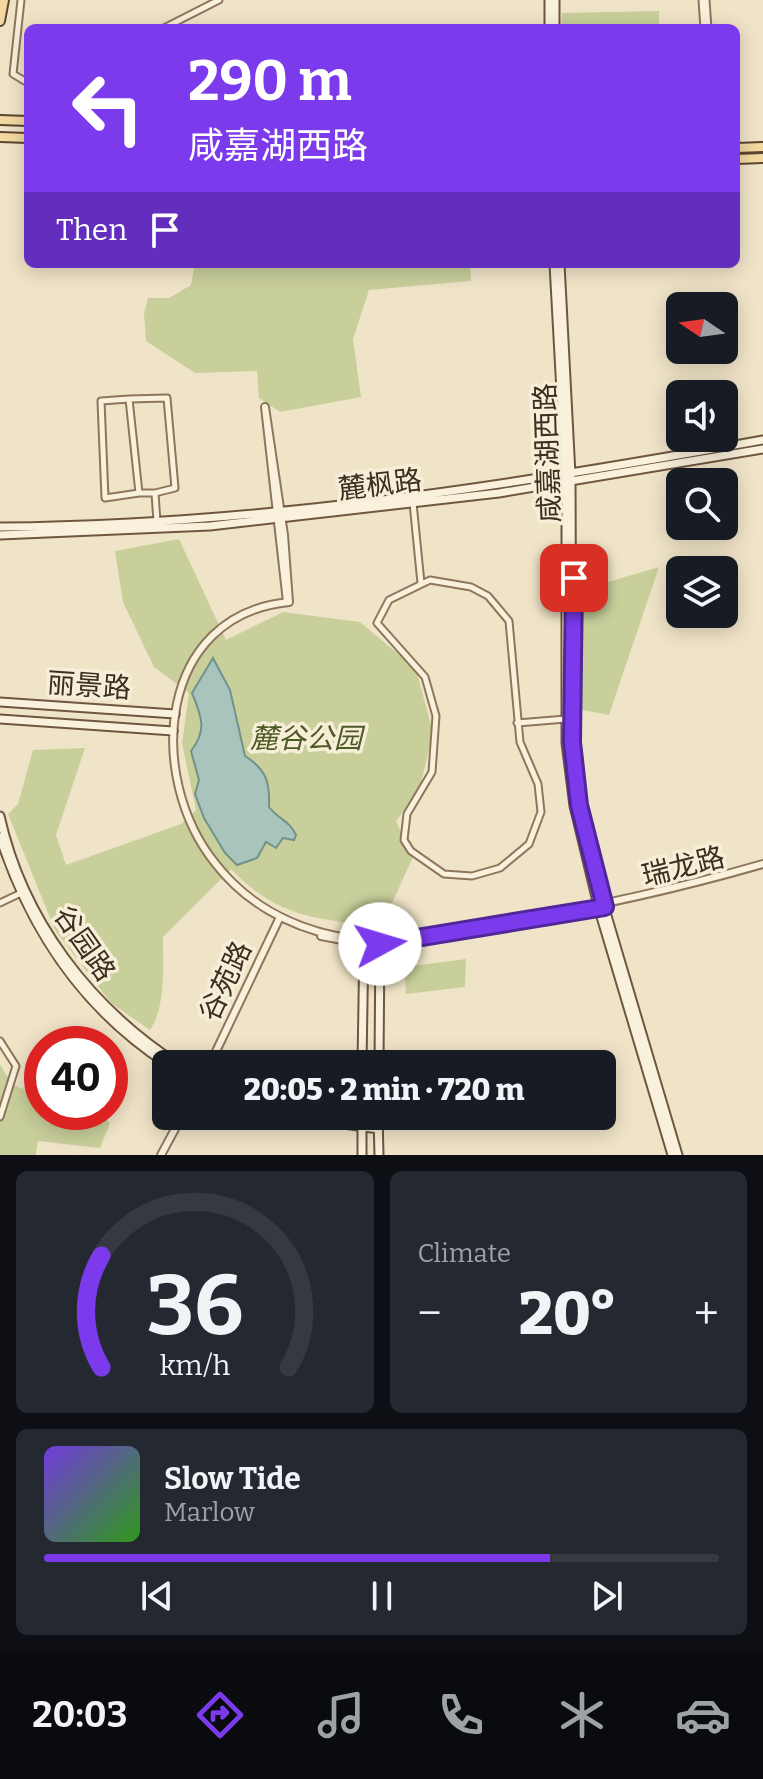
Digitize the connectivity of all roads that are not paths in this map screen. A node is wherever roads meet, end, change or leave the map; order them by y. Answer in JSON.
{"nodes":[{"id":1,"x":4,"y":0,"type":"edge"},
{"id":2,"x":21,"y":0,"type":"edge"},
{"id":3,"x":219,"y":0,"type":"edge"},
{"id":4,"x":552,"y":0,"type":"edge"},
{"id":5,"x":704,"y":0,"type":"edge"},
{"id":6,"x":0,"y":21,"type":"edge"},
{"id":7,"x":172,"y":24,"type":"edge"},
{"id":8,"x":552,"y":24,"type":"edge"},
{"id":9,"x":706,"y":24,"type":"edge"},
{"id":10,"x":24,"y":81,"type":"edge"},
{"id":11,"x":0,"y":120,"type":"edge"},
{"id":12,"x":24,"y":121,"type":"edge"},
{"id":13,"x":0,"y":137,"type":"edge"},
{"id":14,"x":24,"y":138,"type":"edge"},
{"id":15,"x":763,"y":147,"type":"edge"},
{"id":16,"x":740,"y":148,"type":"edge"},
{"id":17,"x":763,"y":158,"type":"edge"},
{"id":18,"x":740,"y":159,"type":"edge"},
{"id":19,"x":557,"y":268,"type":"edge"},
{"id":20,"x":129,"y":399,"type":"junction"},
{"id":21,"x":763,"y":440,"type":"edge"},
{"id":22,"x":763,"y":449,"type":"edge"},
{"id":23,"x":569,"y":479,"type":"junction"},
{"id":24,"x":139,"y":493,"type":"junction"},
{"id":25,"x":155,"y":493,"type":"junction"},
{"id":26,"x":413,"y":503,"type":"junction"},
{"id":27,"x":279,"y":515,"type":"junction"},
{"id":28,"x":157,"y":523,"type":"junction"},
{"id":29,"x":0,"y":527,"type":"edge"},
{"id":30,"x":0,"y":535,"type":"edge"},
{"id":31,"x":421,"y":583,"type":"junction"},
{"id":32,"x":0,"y":702,"type":"edge"},
{"id":33,"x":173,"y":714,"type":"junction"},
{"id":34,"x":0,"y":719,"type":"edge"},
{"id":35,"x":566,"y":719,"type":"junction"},
{"id":36,"x":517,"y":723,"type":"junction"},
{"id":37,"x":171,"y":731,"type":"junction"},
{"id":38,"x":0,"y":816,"type":"edge"},
{"id":39,"x":0,"y":837,"type":"edge"},
{"id":40,"x":763,"y":866,"type":"edge"},
{"id":41,"x":21,"y":893,"type":"junction"},
{"id":42,"x":0,"y":903,"type":"edge"},
{"id":43,"x":601,"y":906,"type":"junction"},
{"id":44,"x":281,"y":919,"type":"junction"},
{"id":45,"x":364,"y":942,"type":"junction"},
{"id":46,"x":380,"y":942,"type":"junction"},
{"id":47,"x":0,"y":1041,"type":"edge"},
{"id":48,"x":159,"y":1050,"type":"edge"},
{"id":49,"x":219,"y":1050,"type":"edge"},
{"id":50,"x":362,"y":1050,"type":"edge"},
{"id":51,"x":379,"y":1050,"type":"edge"},
{"id":52,"x":152,"y":1053,"type":"edge"},
{"id":53,"x":0,"y":1117,"type":"edge"},
{"id":54,"x":176,"y":1130,"type":"edge"},
{"id":55,"x":362,"y":1130,"type":"edge"},
{"id":56,"x":379,"y":1130,"type":"edge"},
{"id":57,"x":163,"y":1155,"type":"edge"},
{"id":58,"x":362,"y":1155,"type":"edge"},
{"id":59,"x":379,"y":1155,"type":"edge"},
{"id":60,"x":675,"y":1155,"type":"edge"}],
"edges":[{"from":1,"to":6,"type":"main road"},
{"from":2,"to":10,"type":"street"},
{"from":3,"to":7,"type":"street"},
{"from":4,"to":8,"type":"main road"},
{"from":5,"to":9,"type":"street"},
{"from":11,"to":12,"type":"main road"},
{"from":13,"to":14,"type":"main road"},
{"from":15,"to":16,"type":"main road"},
{"from":17,"to":18,"type":"main road"},
{"from":19,"to":23,"type":"main road","name":"咸嘉湖西路"},
{"from":20,"to":24,"type":"street"},
{"from":20,"to":24,"type":"street"},
{"from":20,"to":25,"type":"street"},
{"from":21,"to":23,"type":"main road"},
{"from":22,"to":23,"type":"main road","name":"麓枫路"},
{"from":23,"to":26,"type":"main road","name":"麓枫路"},
{"from":23,"to":27,"type":"main road"},
{"from":23,"to":35,"type":"main road","name":"咸嘉湖西路"},
{"from":23,"to":43,"type":"main road","name":"咸嘉湖西路"},
{"from":24,"to":25,"type":"street"},
{"from":25,"to":28,"type":"street"},
{"from":26,"to":27,"type":"main road","name":"麓枫路"},
{"from":26,"to":31,"type":"street"},
{"from":27,"to":27,"type":"street"},
{"from":27,"to":28,"type":"main road"},
{"from":27,"to":30,"type":"main road","name":"麓枫路"},
{"from":27,"to":33,"type":"street","name":"瑞龙路"},
{"from":28,"to":29,"type":"main road"},
{"from":31,"to":36,"type":"street"},
{"from":31,"to":36,"type":"street"},
{"from":32,"to":33,"type":"main road","name":"丽景路"},
{"from":33,"to":37,"type":"street","name":"瑞龙路"},
{"from":34,"to":37,"type":"main road","name":"丽景路"},
{"from":35,"to":36,"type":"street"},
{"from":35,"to":43,"type":"main road","name":"咸嘉湖西路"},
{"from":37,"to":44,"type":"street","name":"瑞龙路"},
{"from":38,"to":48,"type":"main road","name":"谷园路"},
{"from":39,"to":41,"type":"main road","name":"谷园路"},
{"from":40,"to":43,"type":"street","name":"瑞龙路"},
{"from":41,"to":42,"type":"street"},
{"from":41,"to":52,"type":"main road","name":"谷园路"},
{"from":43,"to":46,"type":"street","name":"瑞龙路"},
{"from":43,"to":60,"type":"main road","name":"咸嘉湖西路"},
{"from":44,"to":45,"type":"street","name":"瑞龙路"},
{"from":44,"to":49,"type":"street","name":"谷苑路"},
{"from":45,"to":46,"type":"street","name":"瑞龙路"},
{"from":45,"to":50,"type":"main road"},
{"from":46,"to":51,"type":"main road"},
{"from":47,"to":53,"type":"street"},
{"from":54,"to":57,"type":"street"},
{"from":55,"to":58,"type":"main road"},
{"from":56,"to":59,"type":"main road"}]}
